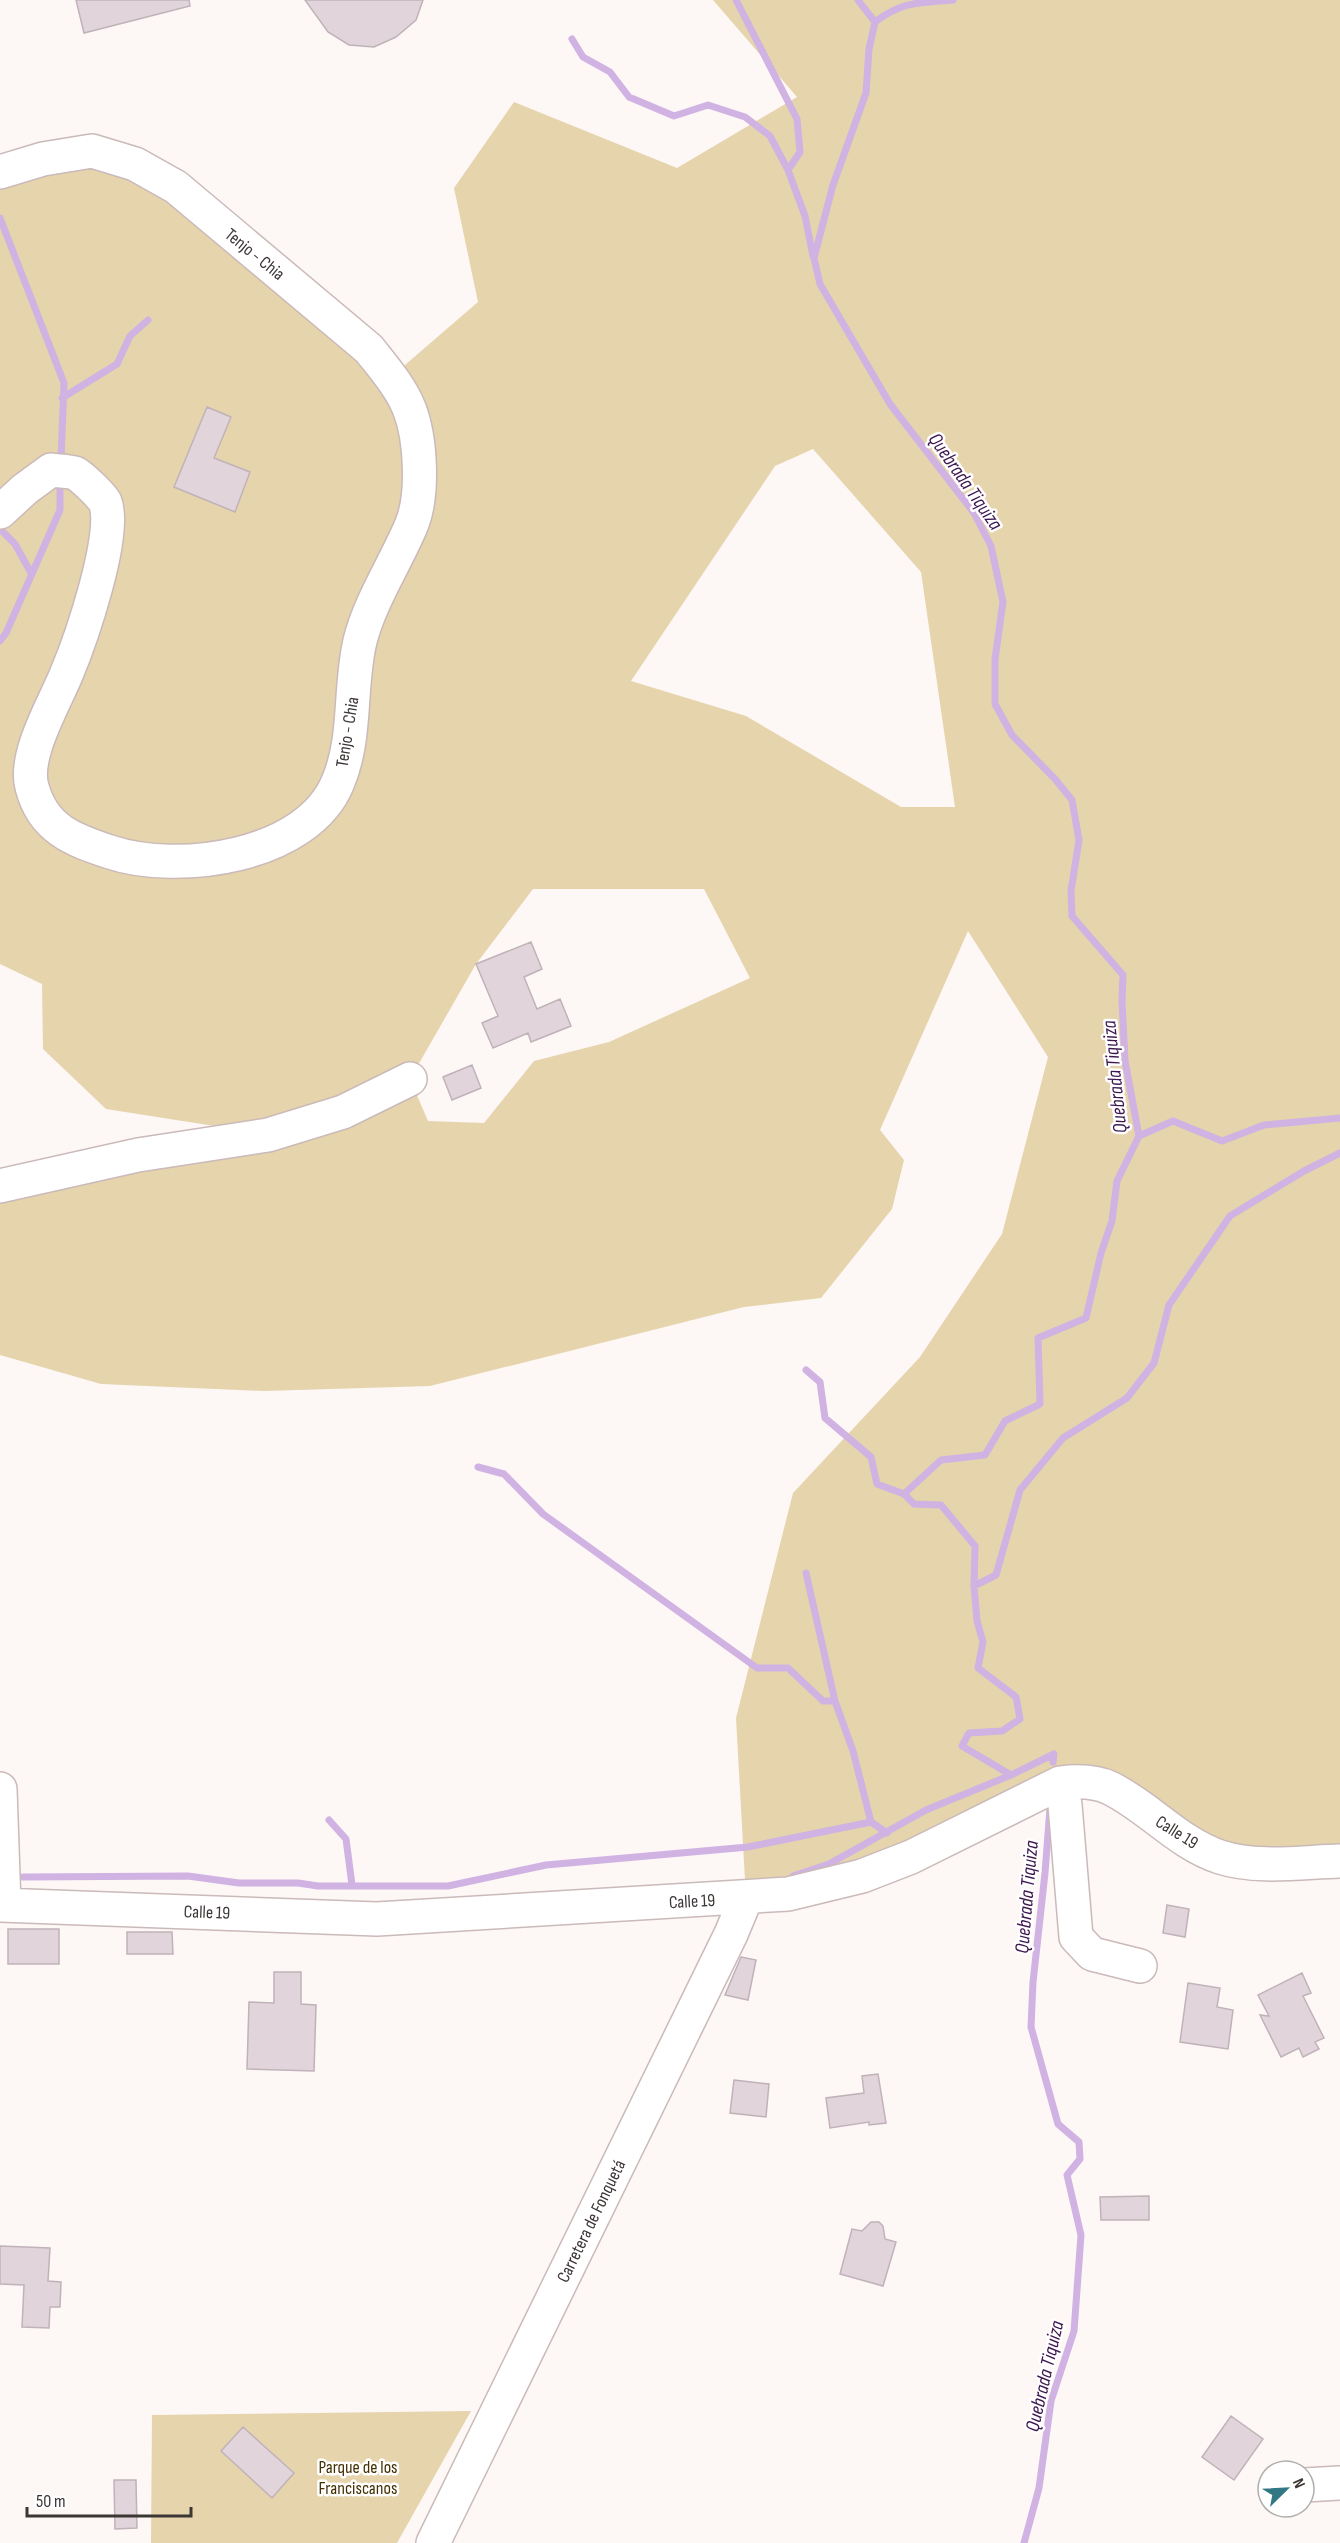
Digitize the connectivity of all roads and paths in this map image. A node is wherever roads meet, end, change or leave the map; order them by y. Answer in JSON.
{"nodes":[{"id":1,"x":0,"y":172,"type":"edge"},
{"id":2,"x":0,"y":512,"type":"edge"},
{"id":3,"x":410,"y":1079,"type":"dead end"},
{"id":4,"x":0,"y":1186,"type":"edge"},
{"id":5,"x":1060,"y":1783,"type":"junction"},
{"id":6,"x":0,"y":1789,"type":"edge"},
{"id":7,"x":1340,"y":1861,"type":"edge"},
{"id":8,"x":746,"y":1898,"type":"junction"},
{"id":9,"x":2,"y":1905,"type":"edge"},
{"id":10,"x":1140,"y":1966,"type":"dead end"},
{"id":11,"x":1340,"y":2482,"type":"edge"},
{"id":12,"x":1316,"y":2484,"type":"edge"},
{"id":13,"x":434,"y":2543,"type":"edge"}],
"edges":[{"from":1,"to":2,"type":"street","name":"Tenjo - Chia"},
{"from":3,"to":4,"type":"street"},
{"from":5,"to":7,"type":"street","name":"Calle 19"},
{"from":5,"to":8,"type":"street","name":"Calle 19"},
{"from":5,"to":10,"type":"street"},
{"from":6,"to":9,"type":"street"},
{"from":8,"to":9,"type":"street","name":"Calle 19"},
{"from":8,"to":13,"type":"street","name":"Carretera de Fonquetá"},
{"from":11,"to":12,"type":"street"}]}
